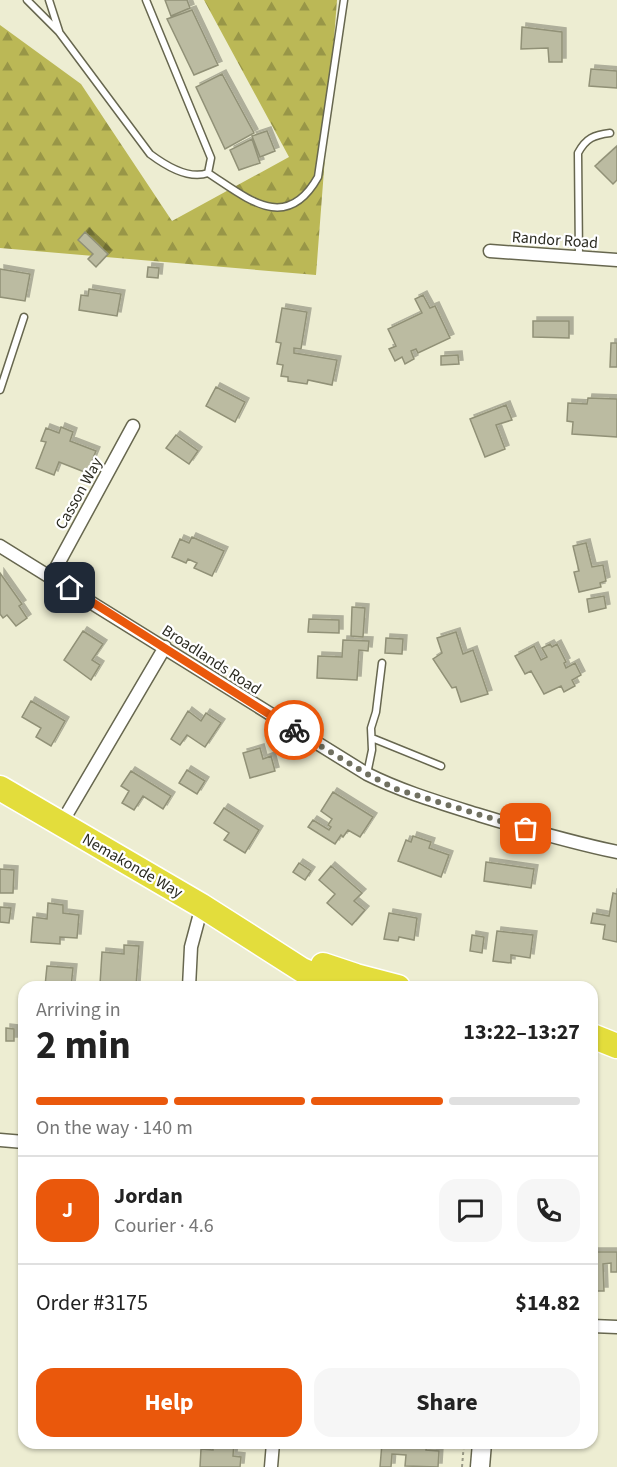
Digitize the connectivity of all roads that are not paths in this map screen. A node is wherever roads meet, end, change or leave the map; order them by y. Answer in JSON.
{"nodes":[{"id":1,"x":27,"y":0,"type":"edge"},
{"id":2,"x":49,"y":0,"type":"edge"},
{"id":3,"x":146,"y":0,"type":"edge"},
{"id":4,"x":344,"y":0,"type":"edge"},
{"id":5,"x":59,"y":32,"type":"junction"},
{"id":6,"x":610,"y":134,"type":"dead end"},
{"id":7,"x":208,"y":173,"type":"junction"},
{"id":8,"x":490,"y":251,"type":"dead end"},
{"id":9,"x":579,"y":258,"type":"junction"},
{"id":10,"x":617,"y":260,"type":"edge"},
{"id":11,"x":24,"y":317,"type":"dead end"},
{"id":12,"x":0,"y":390,"type":"edge"},
{"id":13,"x":133,"y":426,"type":"dead end"},
{"id":14,"x":0,"y":546,"type":"edge"},
{"id":15,"x":51,"y":577,"type":"junction"},
{"id":16,"x":165,"y":647,"type":"junction"},
{"id":17,"x":382,"y":663,"type":"dead end"},
{"id":18,"x":372,"y":738,"type":"junction"},
{"id":19,"x":441,"y":766,"type":"dead end"},
{"id":20,"x":367,"y":774,"type":"junction"},
{"id":21,"x":0,"y":788,"type":"edge"},
{"id":22,"x":62,"y":824,"type":"junction"},
{"id":23,"x":617,"y":852,"type":"edge"},
{"id":24,"x":202,"y":906,"type":"junction"},
{"id":25,"x":264,"y":945,"type":"junction"},
{"id":26,"x":189,"y":981,"type":"edge"},
{"id":27,"x":327,"y":981,"type":"edge"},
{"id":28,"x":375,"y":981,"type":"edge"},
{"id":29,"x":598,"y":1038,"type":"edge"},
{"id":30,"x":617,"y":1046,"type":"edge"},
{"id":31,"x":598,"y":1053,"type":"edge"},
{"id":32,"x":617,"y":1055,"type":"edge"},
{"id":33,"x":0,"y":1140,"type":"edge"},
{"id":34,"x":18,"y":1142,"type":"edge"},
{"id":35,"x":598,"y":1326,"type":"edge"},
{"id":36,"x":617,"y":1328,"type":"edge"},
{"id":37,"x":272,"y":1449,"type":"edge"},
{"id":38,"x":482,"y":1449,"type":"edge"},
{"id":39,"x":271,"y":1467,"type":"edge"},
{"id":40,"x":480,"y":1467,"type":"edge"}],
"edges":[{"from":1,"to":5,"type":"lane"},
{"from":2,"to":5,"type":"lane"},
{"from":3,"to":7,"type":"lane"},
{"from":4,"to":7,"type":"lane"},
{"from":5,"to":7,"type":"lane"},
{"from":6,"to":9,"type":"lane"},
{"from":8,"to":9,"type":"street","name":"Randor Road"},
{"from":9,"to":10,"type":"street","name":"Randor Road"},
{"from":11,"to":12,"type":"lane"},
{"from":13,"to":15,"type":"street","name":"Casson Way"},
{"from":14,"to":15,"type":"street","name":"Broadlands Road"},
{"from":15,"to":16,"type":"street","name":"Broadlands Road"},
{"from":16,"to":20,"type":"street","name":"Broadlands Road"},
{"from":16,"to":22,"type":"street"},
{"from":17,"to":18,"type":"lane"},
{"from":18,"to":19,"type":"lane"},
{"from":18,"to":20,"type":"lane"},
{"from":20,"to":23,"type":"street","name":"Broadlands Road"},
{"from":21,"to":22,"type":"highway","name":"Nemakonde Way"},
{"from":22,"to":24,"type":"highway","name":"Nemakonde Way"},
{"from":24,"to":25,"type":"highway","name":"Nemakonde Way"},
{"from":24,"to":26,"type":"street"},
{"from":25,"to":27,"type":"highway","name":"Nemakonde Way"},
{"from":25,"to":28,"type":"highway","name":"Nemakonde Way"},
{"from":29,"to":30,"type":"highway"},
{"from":31,"to":32,"type":"highway"},
{"from":33,"to":34,"type":"street"},
{"from":35,"to":36,"type":"street"},
{"from":37,"to":39,"type":"street"},
{"from":38,"to":40,"type":"main road"}]}
